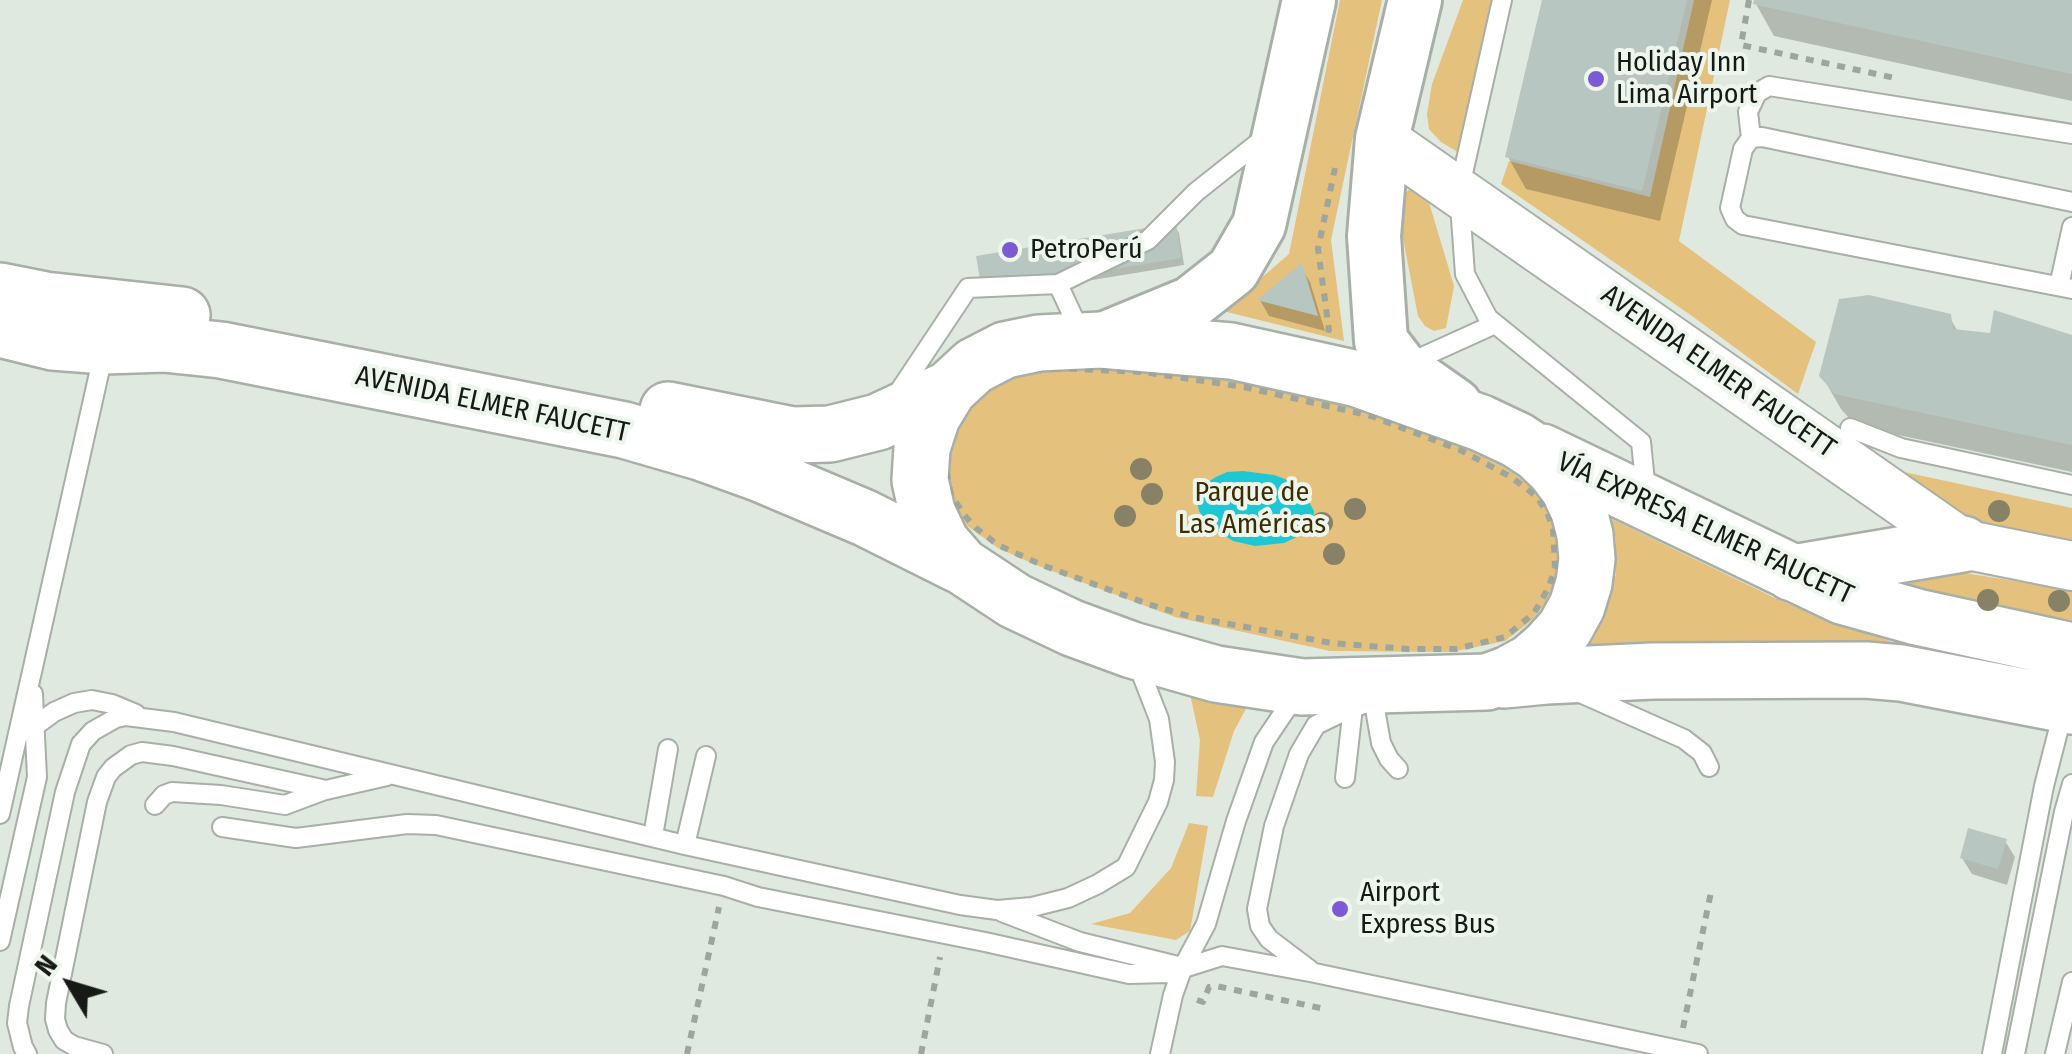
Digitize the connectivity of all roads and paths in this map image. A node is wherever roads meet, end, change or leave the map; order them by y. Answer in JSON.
{"nodes":[{"id":1,"x":1309,"y":0,"type":"edge"},
{"id":2,"x":1415,"y":0,"type":"edge"},
{"id":3,"x":1502,"y":0,"type":"edge"},
{"id":4,"x":1749,"y":0,"type":"edge"},
{"id":5,"x":1740,"y":45,"type":"dead end"},
{"id":6,"x":1284,"y":122,"type":"junction"},
{"id":7,"x":2072,"y":134,"type":"edge"},
{"id":8,"x":1751,"y":138,"type":"junction"},
{"id":9,"x":1382,"y":139,"type":"junction"},
{"id":10,"x":1459,"y":191,"type":"junction"},
{"id":11,"x":2072,"y":202,"type":"edge"},
{"id":12,"x":2072,"y":227,"type":"edge"},
{"id":13,"x":1058,"y":284,"type":"junction"},
{"id":14,"x":2065,"y":287,"type":"edge"},
{"id":15,"x":0,"y":290,"type":"edge"},
{"id":16,"x":1495,"y":324,"type":"junction"},
{"id":17,"x":0,"y":330,"type":"edge"},
{"id":18,"x":1093,"y":340,"type":"junction"},
{"id":19,"x":105,"y":346,"type":"junction"},
{"id":20,"x":1401,"y":366,"type":"junction"},
{"id":21,"x":948,"y":389,"type":"junction"},
{"id":22,"x":878,"y":422,"type":"junction"},
{"id":23,"x":1850,"y":428,"type":"dead end"},
{"id":24,"x":1499,"y":432,"type":"junction"},
{"id":25,"x":2072,"y":486,"type":"edge"},
{"id":26,"x":1647,"y":503,"type":"junction"},
{"id":27,"x":1963,"y":544,"type":"junction"},
{"id":28,"x":962,"y":566,"type":"junction"},
{"id":29,"x":2072,"y":566,"type":"edge"},
{"id":30,"x":1555,"y":567,"type":"joint"},
{"id":31,"x":1792,"y":573,"type":"junction"},
{"id":32,"x":1132,"y":650,"type":"junction"},
{"id":33,"x":2072,"y":651,"type":"edge"},
{"id":34,"x":31,"y":673,"type":"junction"},
{"id":35,"x":1546,"y":676,"type":"junction"},
{"id":36,"x":1462,"y":683,"type":"junction"},
{"id":37,"x":1302,"y":687,"type":"junction"},
{"id":38,"x":1374,"y":703,"type":"junction"},
{"id":39,"x":2068,"y":705,"type":"edge"},
{"id":40,"x":1353,"y":707,"type":"junction"},
{"id":41,"x":146,"y":718,"type":"junction"},
{"id":42,"x":36,"y":726,"type":"junction"},
{"id":43,"x":668,"y":749,"type":"dead end"},
{"id":44,"x":706,"y":756,"type":"dead end"},
{"id":45,"x":1710,"y":767,"type":"dead end"},
{"id":46,"x":1398,"y":768,"type":"dead end"},
{"id":47,"x":392,"y":775,"type":"junction"},
{"id":48,"x":1345,"y":778,"type":"dead end"},
{"id":49,"x":2072,"y":784,"type":"edge"},
{"id":50,"x":326,"y":790,"type":"junction"},
{"id":51,"x":155,"y":805,"type":"dead end"},
{"id":52,"x":0,"y":814,"type":"edge"},
{"id":53,"x":222,"y":827,"type":"dead end"},
{"id":54,"x":653,"y":836,"type":"junction"},
{"id":55,"x":685,"y":844,"type":"junction"},
{"id":56,"x":724,"y":886,"type":"junction"},
{"id":57,"x":1711,"y":892,"type":"dead end"},
{"id":58,"x":998,"y":910,"type":"junction"},
{"id":59,"x":0,"y":942,"type":"edge"},
{"id":60,"x":942,"y":945,"type":"dead end"},
{"id":61,"x":1183,"y":967,"type":"junction"},
{"id":62,"x":1315,"y":973,"type":"junction"},
{"id":63,"x":2072,"y":982,"type":"edge"},
{"id":64,"x":1174,"y":995,"type":"junction"},
{"id":65,"x":1325,"y":1010,"type":"dead end"},
{"id":66,"x":1679,"y":1049,"type":"junction"},
{"id":67,"x":1698,"y":1053,"type":"edge"},
{"id":68,"x":27,"y":1054,"type":"edge"},
{"id":69,"x":103,"y":1054,"type":"edge"},
{"id":70,"x":686,"y":1054,"type":"edge"},
{"id":71,"x":921,"y":1054,"type":"edge"},
{"id":72,"x":1160,"y":1054,"type":"edge"},
{"id":73,"x":1992,"y":1054,"type":"edge"},
{"id":74,"x":2015,"y":1054,"type":"edge"},
{"id":75,"x":2055,"y":1054,"type":"edge"}],
"edges":[{"from":1,"to":6,"type":"main road"},
{"from":2,"to":9,"type":"main road"},
{"from":3,"to":10,"type":"lane"},
{"from":4,"to":5,"type":"path"},
{"from":6,"to":13,"type":"lane"},
{"from":6,"to":18,"type":"main road"},
{"from":7,"to":8,"type":"lane"},
{"from":8,"to":11,"type":"lane"},
{"from":8,"to":14,"type":"lane"},
{"from":9,"to":10,"type":"main road","name":"AVENIDA ELMER FAUCETT"},
{"from":9,"to":20,"type":"main road"},
{"from":10,"to":16,"type":"lane"},
{"from":10,"to":27,"type":"main road","name":"AVENIDA ELMER FAUCETT"},
{"from":12,"to":14,"type":"lane"},
{"from":13,"to":18,"type":"lane"},
{"from":13,"to":22,"type":"lane"},
{"from":15,"to":22,"type":"highway","name":"AVENIDA ELMER FAUCETT"},
{"from":16,"to":20,"type":"lane"},
{"from":16,"to":26,"type":"lane"},
{"from":17,"to":19,"type":"highway","name":"AVENIDA ELMER FAUCETT"},
{"from":18,"to":21,"type":"highway","name":"AVENIDA ELMER FAUCETT"},
{"from":18,"to":24,"type":"highway","name":"AVENIDA ELMER FAUCETT"},
{"from":19,"to":28,"type":"highway","name":"AVENIDA ELMER FAUCETT"},
{"from":19,"to":34,"type":"lane"},
{"from":20,"to":24,"type":"main road"},
{"from":21,"to":22,"type":"highway","name":"AVENIDA ELMER FAUCETT"},
{"from":21,"to":28,"type":"highway"},
{"from":23,"to":25,"type":"lane"},
{"from":24,"to":26,"type":"highway","name":"VÍA EXPRESA ELMER FAUCETT"},
{"from":24,"to":36,"type":"highway"},
{"from":26,"to":31,"type":"highway","name":"VÍA EXPRESA ELMER FAUCETT"},
{"from":27,"to":29,"type":"main road","name":"AVENIDA ELMER FAUCETT"},
{"from":27,"to":31,"type":"highway"},
{"from":28,"to":32,"type":"highway"},
{"from":30,"to":30,"type":"path"},
{"from":31,"to":33,"type":"highway","name":"VÍA EXPRESA ELMER FAUCETT"},
{"from":32,"to":37,"type":"highway"},
{"from":32,"to":58,"type":"lane"},
{"from":34,"to":42,"type":"lane"},
{"from":34,"to":52,"type":"lane"},
{"from":35,"to":36,"type":"highway"},
{"from":35,"to":39,"type":"highway"},
{"from":35,"to":45,"type":"lane"},
{"from":36,"to":37,"type":"highway"},
{"from":36,"to":38,"type":"lane"},
{"from":37,"to":61,"type":"lane"},
{"from":38,"to":40,"type":"lane"},
{"from":38,"to":46,"type":"lane"},
{"from":39,"to":73,"type":"lane"},
{"from":40,"to":48,"type":"lane"},
{"from":40,"to":62,"type":"lane"},
{"from":41,"to":42,"type":"lane"},
{"from":41,"to":47,"type":"lane"},
{"from":41,"to":68,"type":"lane"},
{"from":42,"to":59,"type":"lane"},
{"from":43,"to":54,"type":"lane"},
{"from":44,"to":55,"type":"lane"},
{"from":47,"to":50,"type":"lane"},
{"from":47,"to":54,"type":"lane"},
{"from":49,"to":74,"type":"lane"},
{"from":50,"to":51,"type":"lane"},
{"from":50,"to":69,"type":"lane"},
{"from":53,"to":56,"type":"lane"},
{"from":54,"to":55,"type":"lane"},
{"from":55,"to":58,"type":"lane"},
{"from":56,"to":61,"type":"lane"},
{"from":56,"to":70,"type":"path"},
{"from":57,"to":66,"type":"path"},
{"from":58,"to":61,"type":"lane"},
{"from":60,"to":71,"type":"path"},
{"from":61,"to":62,"type":"lane"},
{"from":61,"to":64,"type":"lane"},
{"from":62,"to":66,"type":"lane"},
{"from":63,"to":75,"type":"lane"},
{"from":64,"to":65,"type":"path"},
{"from":64,"to":72,"type":"lane"},
{"from":66,"to":67,"type":"lane"}]}
